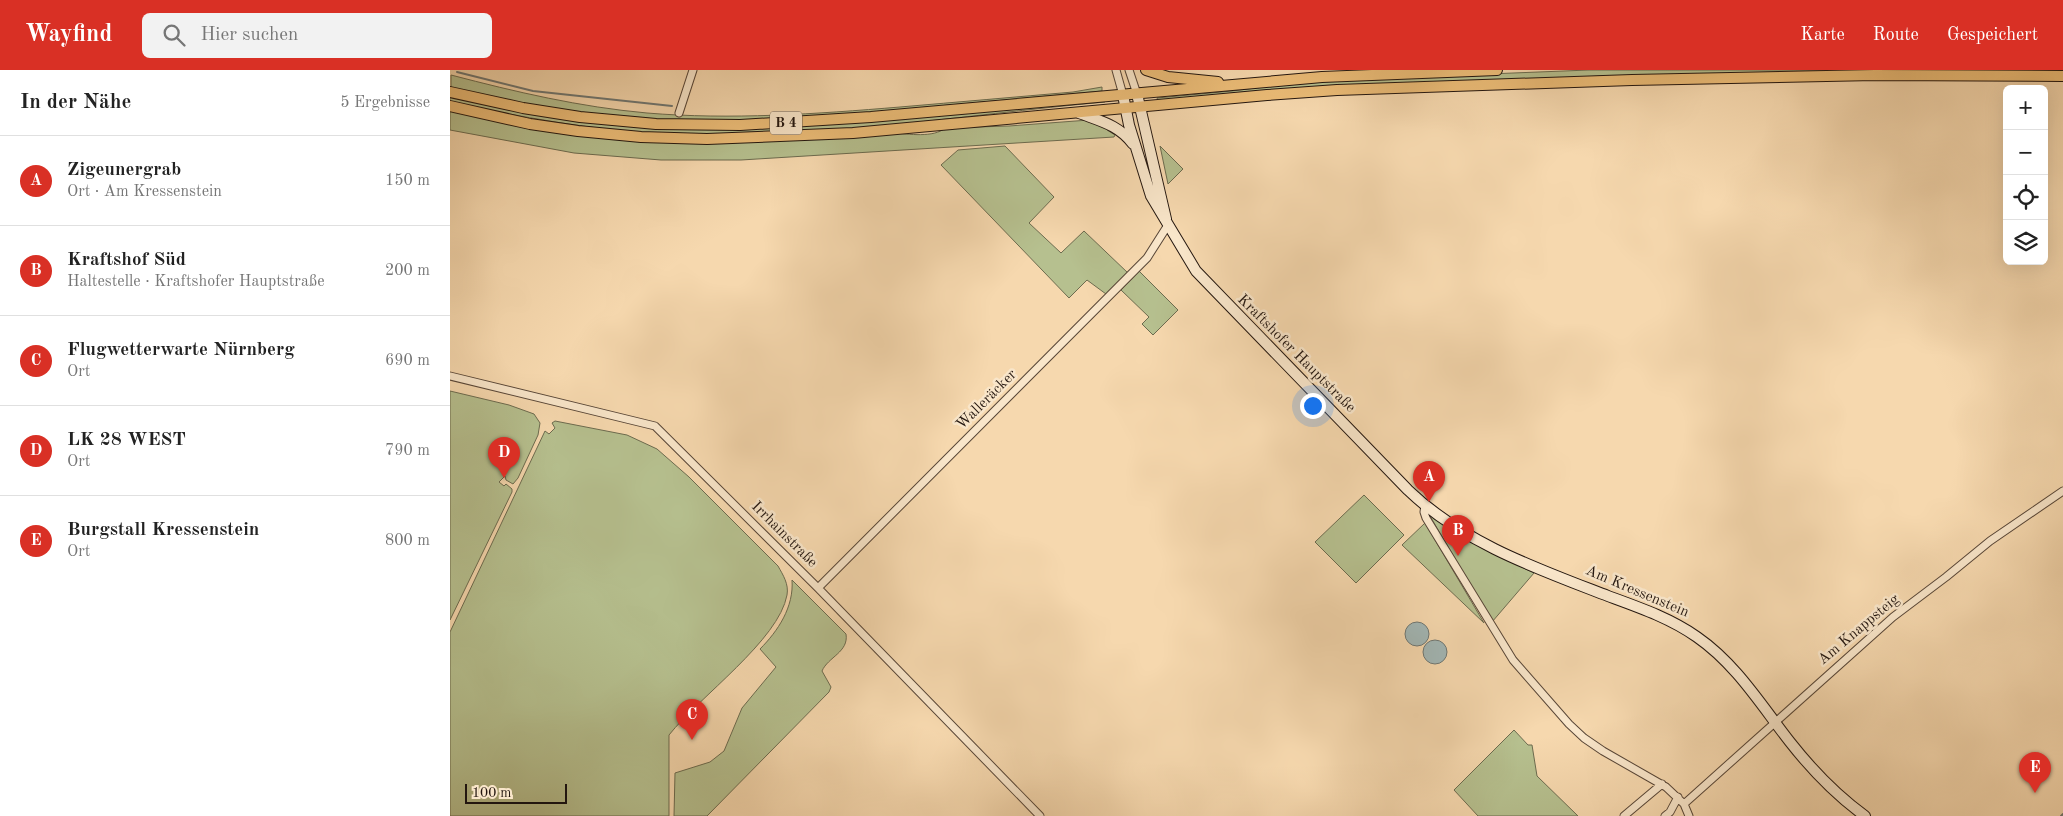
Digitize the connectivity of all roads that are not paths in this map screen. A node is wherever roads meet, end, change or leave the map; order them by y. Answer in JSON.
{"nodes":[{"id":1,"x":694,"y":70,"type":"edge"},
{"id":2,"x":1116,"y":70,"type":"edge"},
{"id":3,"x":1129,"y":70,"type":"edge"},
{"id":4,"x":1146,"y":70,"type":"edge"},
{"id":5,"x":1496,"y":70,"type":"edge"},
{"id":6,"x":2063,"y":76,"type":"edge"},
{"id":7,"x":1231,"y":85,"type":"junction"},
{"id":8,"x":450,"y":92,"type":"edge"},
{"id":9,"x":1137,"y":94,"type":"junction"},
{"id":10,"x":1123,"y":95,"type":"junction"},
{"id":11,"x":450,"y":106,"type":"edge"},
{"id":12,"x":1141,"y":106,"type":"junction"},
{"id":13,"x":1126,"y":108,"type":"junction"},
{"id":14,"x":679,"y":113,"type":"dead end"},
{"id":15,"x":1079,"y":113,"type":"junction"},
{"id":16,"x":1135,"y":146,"type":"junction"},
{"id":17,"x":1168,"y":225,"type":"junction"},
{"id":18,"x":450,"y":376,"type":"edge"},
{"id":19,"x":2063,"y":491,"type":"edge"},
{"id":20,"x":1425,"y":505,"type":"junction"},
{"id":21,"x":818,"y":588,"type":"junction"},
{"id":22,"x":1775,"y":722,"type":"junction"},
{"id":23,"x":1662,"y":784,"type":"junction"},
{"id":24,"x":1678,"y":798,"type":"junction"},
{"id":25,"x":1684,"y":804,"type":"junction"},
{"id":26,"x":1040,"y":816,"type":"edge"},
{"id":27,"x":1624,"y":816,"type":"edge"},
{"id":28,"x":1665,"y":816,"type":"edge"},
{"id":29,"x":1689,"y":816,"type":"edge"},
{"id":30,"x":1865,"y":816,"type":"edge"}],
"edges":[{"from":1,"to":14,"type":"street"},
{"from":2,"to":10,"type":"street"},
{"from":3,"to":9,"type":"street"},
{"from":4,"to":7,"type":"main road","number":"B 4"},
{"from":5,"to":7,"type":"main road","number":"B 4"},
{"from":6,"to":12,"type":"main road","number":"B 4"},
{"from":7,"to":9,"type":"main road","number":"B 4"},
{"from":8,"to":10,"type":"main road","number":"B 4"},
{"from":9,"to":10,"type":"main road","number":"B 4"},
{"from":9,"to":12,"type":"street","name":"Kraftshofer Hauptstraße"},
{"from":10,"to":13,"type":"street","name":"Kraftshofer Hauptstraße"},
{"from":11,"to":15,"type":"main road","number":"B 4"},
{"from":12,"to":13,"type":"main road","number":"B 4"},
{"from":12,"to":17,"type":"street","name":"Kraftshofer Hauptstraße"},
{"from":13,"to":15,"type":"main road","number":"B 4"},
{"from":13,"to":16,"type":"street","name":"Kraftshofer Hauptstraße"},
{"from":15,"to":16,"type":"street"},
{"from":16,"to":17,"type":"street","name":"Kraftshofer Hauptstraße"},
{"from":17,"to":20,"type":"street","name":"Kraftshofer Hauptstraße"},
{"from":17,"to":21,"type":"street","name":"Walleräcker"},
{"from":18,"to":21,"type":"street","name":"Irrhainstraße"},
{"from":19,"to":22,"type":"street","name":"Am Knappsteig"},
{"from":20,"to":22,"type":"street","name":"Am Kressenstein"},
{"from":20,"to":23,"type":"street"},
{"from":21,"to":26,"type":"street","name":"Irrhainstraße"},
{"from":22,"to":25,"type":"street","name":"Am Knappsteig"},
{"from":22,"to":30,"type":"street","name":"Am Kressenstein"},
{"from":23,"to":24,"type":"street"},
{"from":23,"to":27,"type":"street"},
{"from":24,"to":25,"type":"street"},
{"from":24,"to":28,"type":"street"},
{"from":25,"to":29,"type":"street"}]}
